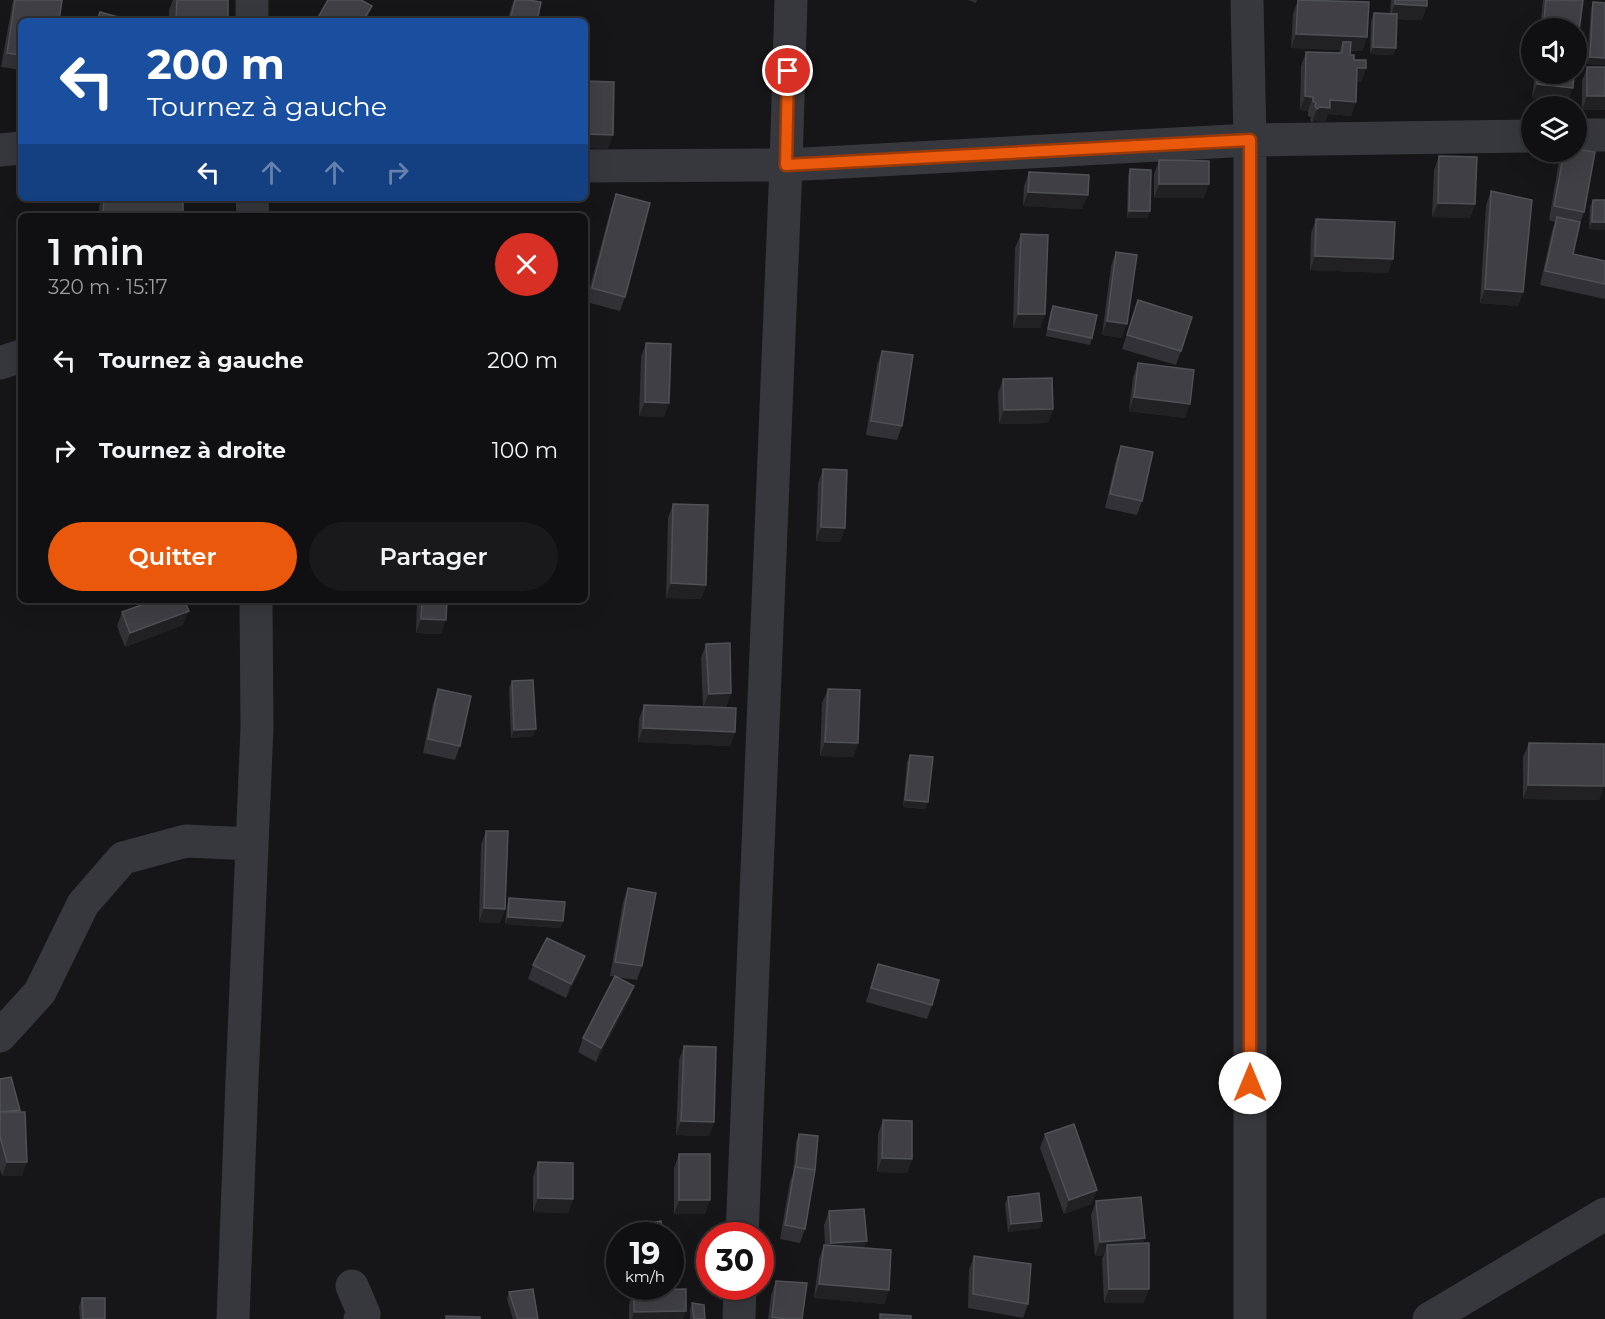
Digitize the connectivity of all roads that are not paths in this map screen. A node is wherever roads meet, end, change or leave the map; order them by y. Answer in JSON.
{"nodes":[{"id":1,"x":252,"y":0,"type":"edge"},
{"id":2,"x":791,"y":0,"type":"edge"},
{"id":3,"x":1247,"y":0,"type":"edge"},
{"id":4,"x":252,"y":18,"type":"edge"},
{"id":5,"x":1587,"y":135,"type":"edge"},
{"id":6,"x":1605,"y":135,"type":"edge"},
{"id":7,"x":1521,"y":136,"type":"edge"},
{"id":8,"x":1250,"y":140,"type":"junction"},
{"id":9,"x":18,"y":148,"type":"edge"},
{"id":10,"x":0,"y":150,"type":"edge"},
{"id":11,"x":786,"y":165,"type":"junction"},
{"id":12,"x":588,"y":166,"type":"edge"},
{"id":13,"x":18,"y":357,"type":"edge"},
{"id":14,"x":0,"y":363,"type":"edge"},
{"id":15,"x":256,"y":603,"type":"edge"},
{"id":16,"x":252,"y":844,"type":"junction"},
{"id":17,"x":0,"y":1036,"type":"edge"},
{"id":18,"x":1605,"y":1214,"type":"edge"},
{"id":19,"x":743,"y":1222,"type":"edge"},
{"id":20,"x":352,"y":1286,"type":"dead end"},
{"id":21,"x":740,"y":1300,"type":"edge"},
{"id":22,"x":233,"y":1319,"type":"edge"},
{"id":23,"x":360,"y":1319,"type":"edge"},
{"id":24,"x":739,"y":1319,"type":"edge"},
{"id":25,"x":1250,"y":1319,"type":"edge"},
{"id":26,"x":1429,"y":1319,"type":"edge"}],
"edges":[{"from":1,"to":4,"type":"street"},
{"from":2,"to":11,"type":"street"},
{"from":3,"to":8,"type":"street"},
{"from":5,"to":6,"type":"street"},
{"from":7,"to":8,"type":"street"},
{"from":8,"to":11,"type":"street"},
{"from":8,"to":25,"type":"street"},
{"from":9,"to":10,"type":"street"},
{"from":11,"to":12,"type":"street"},
{"from":11,"to":19,"type":"street"},
{"from":13,"to":14,"type":"street"},
{"from":15,"to":16,"type":"street"},
{"from":16,"to":17,"type":"street"},
{"from":16,"to":22,"type":"street"},
{"from":18,"to":26,"type":"street"},
{"from":20,"to":23,"type":"street"},
{"from":21,"to":24,"type":"street"}]}
